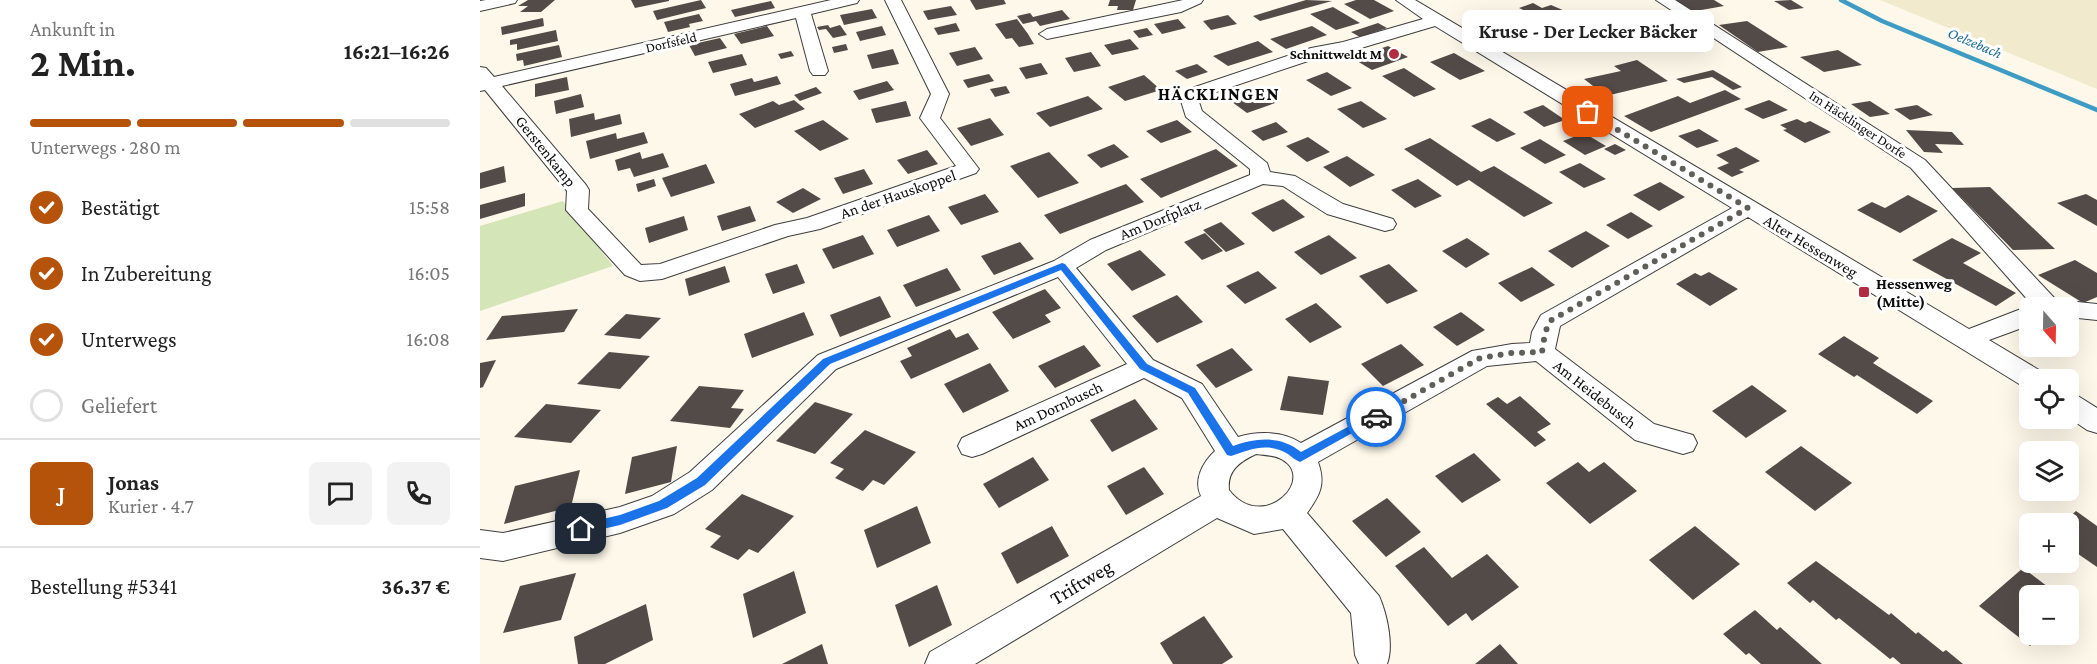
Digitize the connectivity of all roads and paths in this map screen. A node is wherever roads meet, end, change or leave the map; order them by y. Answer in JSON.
{"nodes":[{"id":1,"x":509,"y":0,"type":"edge"},
{"id":2,"x":851,"y":0,"type":"edge"},
{"id":3,"x":893,"y":0,"type":"edge"},
{"id":4,"x":1195,"y":0,"type":"edge"},
{"id":5,"x":1404,"y":0,"type":"edge"},
{"id":6,"x":1664,"y":0,"type":"edge"},
{"id":7,"x":480,"y":6,"type":"edge"},
{"id":8,"x":802,"y":11,"type":"junction"},
{"id":9,"x":1436,"y":20,"type":"junction"},
{"id":10,"x":1047,"y":34,"type":"dead end"},
{"id":11,"x":819,"y":71,"type":"dead end"},
{"id":12,"x":483,"y":80,"type":"edge"},
{"id":13,"x":1260,"y":178,"type":"junction"},
{"id":14,"x":1748,"y":208,"type":"junction"},
{"id":15,"x":1385,"y":224,"type":"dead end"},
{"id":16,"x":1062,"y":266,"type":"junction"},
{"id":17,"x":640,"y":273,"type":"joint"},
{"id":18,"x":2040,"y":297,"type":"edge"},
{"id":19,"x":2079,"y":310,"type":"edge"},
{"id":20,"x":2097,"y":312,"type":"edge"},
{"id":21,"x":2019,"y":319,"type":"edge"},
{"id":22,"x":1967,"y":339,"type":"junction"},
{"id":23,"x":1542,"y":352,"type":"junction"},
{"id":24,"x":1144,"y":367,"type":"junction"},
{"id":25,"x":2019,"y":371,"type":"edge"},
{"id":26,"x":2079,"y":410,"type":"edge"},
{"id":27,"x":2097,"y":422,"type":"edge"},
{"id":28,"x":1683,"y":443,"type":"dead end"},
{"id":29,"x":972,"y":446,"type":"dead end"},
{"id":30,"x":1231,"y":452,"type":"junction"},
{"id":31,"x":1300,"y":458,"type":"junction"},
{"id":32,"x":1219,"y":501,"type":"junction"},
{"id":33,"x":1288,"y":513,"type":"junction"},
{"id":34,"x":480,"y":544,"type":"edge"},
{"id":35,"x":1373,"y":655,"type":"dead end"},
{"id":36,"x":944,"y":664,"type":"edge"}],
"edges":[{"from":1,"to":7,"type":"street"},
{"from":2,"to":8,"type":"street","name":"Dorfsfeld"},
{"from":3,"to":17,"type":"street","name":"An der Hauskoppel"},
{"from":4,"to":10,"type":"street"},
{"from":5,"to":9,"type":"street","name":"Alter Hessenweg"},
{"from":6,"to":18,"type":"street","name":"Im Häcklinger Dorfe"},
{"from":8,"to":11,"type":"street"},
{"from":8,"to":12,"type":"street","name":"Dorfsfeld"},
{"from":9,"to":13,"type":"street"},
{"from":9,"to":14,"type":"street","name":"Alter Hessenweg"},
{"from":12,"to":17,"type":"street","name":"Gerstenkamp"},
{"from":13,"to":15,"type":"street","name":"Am Dorfplatz"},
{"from":13,"to":16,"type":"street","name":"Am Dorfplatz"},
{"from":14,"to":22,"type":"street","name":"Alter Hessenweg"},
{"from":14,"to":23,"type":"street"},
{"from":16,"to":24,"type":"street"},
{"from":16,"to":34,"type":"street","name":"Am Dorfplatz"},
{"from":19,"to":20,"type":"street"},
{"from":21,"to":22,"type":"street"},
{"from":22,"to":25,"type":"street","name":"Alter Hessenweg"},
{"from":23,"to":28,"type":"street","name":"Am Heidebusch"},
{"from":23,"to":31,"type":"street"},
{"from":24,"to":29,"type":"street","name":"Am Dornbusch"},
{"from":24,"to":30,"type":"street"},
{"from":26,"to":27,"type":"street"},
{"from":30,"to":31,"type":"street"},
{"from":30,"to":32,"type":"street"},
{"from":31,"to":33,"type":"street"},
{"from":32,"to":33,"type":"street"},
{"from":32,"to":36,"type":"street","name":"Triftweg"},
{"from":33,"to":35,"type":"street"}]}
